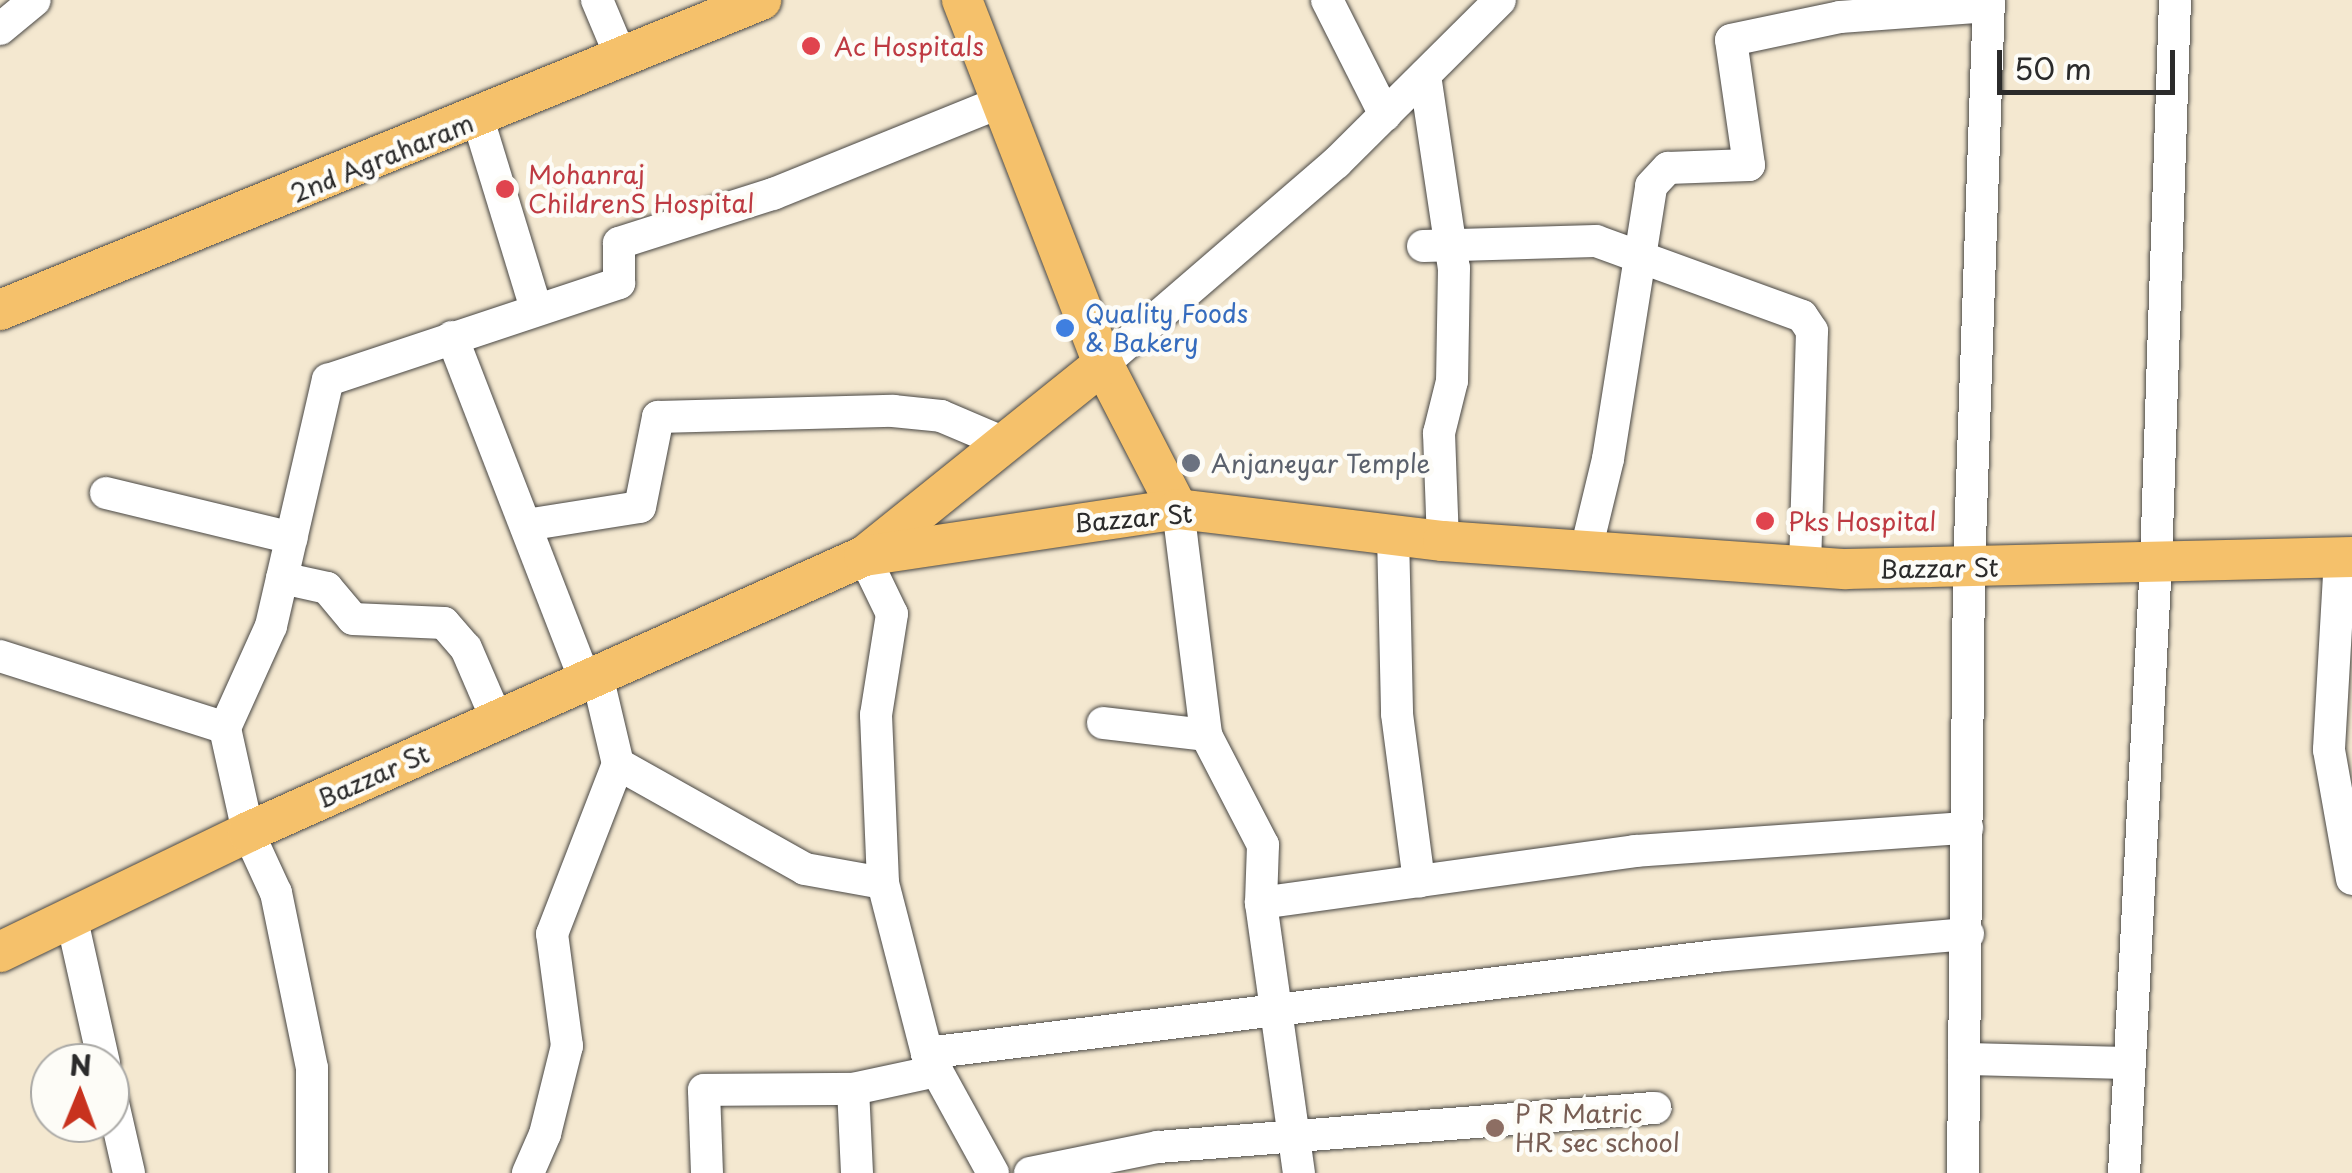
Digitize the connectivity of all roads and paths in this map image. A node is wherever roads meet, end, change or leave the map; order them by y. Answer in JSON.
{"nodes":[{"id":1,"x":35,"y":0,"type":"edge"},
{"id":2,"x":597,"y":0,"type":"edge"},
{"id":3,"x":762,"y":0,"type":"edge"},
{"id":4,"x":962,"y":0,"type":"edge"},
{"id":5,"x":1328,"y":0,"type":"edge"},
{"id":6,"x":1500,"y":0,"type":"edge"},
{"id":7,"x":2175,"y":0,"type":"edge"},
{"id":8,"x":1989,"y":3,"type":"edge"},
{"id":9,"x":0,"y":28,"type":"edge"},
{"id":10,"x":621,"y":58,"type":"junction"},
{"id":11,"x":1425,"y":75,"type":"junction"},
{"id":12,"x":1001,"y":102,"type":"junction"},
{"id":13,"x":1384,"y":115,"type":"junction"},
{"id":14,"x":478,"y":120,"type":"junction"},
{"id":15,"x":1437,"y":245,"type":"junction"},
{"id":16,"x":1639,"y":262,"type":"junction"},
{"id":17,"x":0,"y":310,"type":"edge"},
{"id":18,"x":536,"y":310,"type":"junction"},
{"id":19,"x":452,"y":337,"type":"junction"},
{"id":20,"x":1102,"y":364,"type":"junction"},
{"id":21,"x":1007,"y":444,"type":"junction"},
{"id":22,"x":106,"y":493,"type":"dead end"},
{"id":23,"x":1178,"y":508,"type":"junction"},
{"id":24,"x":526,"y":525,"type":"junction"},
{"id":25,"x":1393,"y":534,"type":"junction"},
{"id":26,"x":292,"y":538,"type":"junction"},
{"id":27,"x":1443,"y":540,"type":"junction"},
{"id":28,"x":1586,"y":550,"type":"junction"},
{"id":29,"x":864,"y":556,"type":"junction"},
{"id":30,"x":2346,"y":557,"type":"edge"},
{"id":31,"x":2156,"y":562,"type":"junction"},
{"id":32,"x":1804,"y":566,"type":"junction"},
{"id":33,"x":1968,"y":569,"type":"junction"},
{"id":34,"x":282,"y":578,"type":"junction"},
{"id":35,"x":0,"y":656,"type":"edge"},
{"id":36,"x":591,"y":678,"type":"junction"},
{"id":37,"x":497,"y":720,"type":"junction"},
{"id":38,"x":1103,"y":722,"type":"dead end"},
{"id":39,"x":225,"y":728,"type":"junction"},
{"id":40,"x":1206,"y":735,"type":"junction"},
{"id":41,"x":618,"y":764,"type":"junction"},
{"id":42,"x":2343,"y":781,"type":"edge"},
{"id":43,"x":1967,"y":828,"type":"junction"},
{"id":44,"x":248,"y":832,"type":"junction"},
{"id":45,"x":2352,"y":879,"type":"edge"},
{"id":46,"x":1418,"y":882,"type":"junction"},
{"id":47,"x":883,"y":883,"type":"junction"},
{"id":48,"x":1261,"y":904,"type":"junction"},
{"id":49,"x":72,"y":920,"type":"junction"},
{"id":50,"x":1968,"y":934,"type":"junction"},
{"id":51,"x":0,"y":952,"type":"edge"},
{"id":52,"x":1279,"y":1008,"type":"junction"},
{"id":53,"x":100,"y":1043,"type":"edge"},
{"id":54,"x":1964,"y":1059,"type":"junction"},
{"id":55,"x":932,"y":1062,"type":"junction"},
{"id":56,"x":2130,"y":1063,"type":"junction"},
{"id":57,"x":854,"y":1089,"type":"junction"},
{"id":58,"x":1654,"y":1108,"type":"dead end"},
{"id":59,"x":1294,"y":1134,"type":"junction"},
{"id":60,"x":121,"y":1143,"type":"edge"},
{"id":61,"x":128,"y":1173,"type":"edge"},
{"id":62,"x":312,"y":1173,"type":"edge"},
{"id":63,"x":528,"y":1173,"type":"edge"},
{"id":64,"x":707,"y":1173,"type":"edge"},
{"id":65,"x":856,"y":1173,"type":"edge"},
{"id":66,"x":993,"y":1173,"type":"edge"},
{"id":67,"x":1030,"y":1173,"type":"edge"},
{"id":68,"x":1300,"y":1173,"type":"edge"},
{"id":69,"x":1963,"y":1173,"type":"edge"},
{"id":70,"x":2124,"y":1173,"type":"edge"}],
"edges":[{"from":1,"to":9,"type":"street"},
{"from":2,"to":10,"type":"street"},
{"from":3,"to":10,"type":"main road","name":"2nd Agraharam"},
{"from":4,"to":12,"type":"main road"},
{"from":5,"to":13,"type":"street"},
{"from":6,"to":11,"type":"street"},
{"from":7,"to":31,"type":"street"},
{"from":8,"to":16,"type":"street"},
{"from":8,"to":33,"type":"street"},
{"from":10,"to":14,"type":"main road","name":"2nd Agraharam"},
{"from":11,"to":13,"type":"street"},
{"from":11,"to":15,"type":"street"},
{"from":12,"to":18,"type":"street"},
{"from":12,"to":20,"type":"main road"},
{"from":13,"to":20,"type":"street"},
{"from":14,"to":17,"type":"main road","name":"2nd Agraharam"},
{"from":14,"to":18,"type":"street"},
{"from":15,"to":16,"type":"street"},
{"from":15,"to":27,"type":"street"},
{"from":16,"to":28,"type":"street"},
{"from":16,"to":32,"type":"street"},
{"from":18,"to":19,"type":"street"},
{"from":19,"to":24,"type":"street"},
{"from":19,"to":26,"type":"street"},
{"from":20,"to":21,"type":"main road"},
{"from":20,"to":23,"type":"main road"},
{"from":21,"to":24,"type":"street"},
{"from":21,"to":29,"type":"main road"},
{"from":22,"to":26,"type":"street"},
{"from":23,"to":25,"type":"main road","name":"Bazzar St"},
{"from":23,"to":29,"type":"main road","name":"Bazzar St"},
{"from":23,"to":40,"type":"street"},
{"from":24,"to":36,"type":"street"},
{"from":25,"to":27,"type":"main road","name":"Bazzar St"},
{"from":25,"to":46,"type":"street"},
{"from":26,"to":34,"type":"street"},
{"from":27,"to":28,"type":"main road","name":"Bazzar St"},
{"from":28,"to":32,"type":"main road","name":"Bazzar St"},
{"from":29,"to":36,"type":"main road","name":"Bazzar St"},
{"from":29,"to":47,"type":"street"},
{"from":30,"to":31,"type":"main road","name":"Bazzar St"},
{"from":30,"to":42,"type":"street"},
{"from":31,"to":33,"type":"main road","name":"Bazzar St"},
{"from":31,"to":56,"type":"street"},
{"from":32,"to":33,"type":"main road","name":"Bazzar St"},
{"from":33,"to":43,"type":"street"},
{"from":34,"to":37,"type":"street"},
{"from":34,"to":39,"type":"street"},
{"from":35,"to":39,"type":"street"},
{"from":36,"to":37,"type":"main road","name":"Bazzar St"},
{"from":36,"to":41,"type":"street"},
{"from":37,"to":44,"type":"main road","name":"Bazzar St"},
{"from":38,"to":40,"type":"street"},
{"from":39,"to":44,"type":"street"},
{"from":40,"to":48,"type":"street"},
{"from":41,"to":47,"type":"street"},
{"from":41,"to":63,"type":"street"},
{"from":42,"to":45,"type":"street"},
{"from":43,"to":46,"type":"street"},
{"from":43,"to":50,"type":"street"},
{"from":44,"to":49,"type":"main road","name":"Bazzar St"},
{"from":44,"to":62,"type":"street"},
{"from":46,"to":48,"type":"street"},
{"from":47,"to":55,"type":"street"},
{"from":48,"to":52,"type":"street"},
{"from":49,"to":51,"type":"main road","name":"Bazzar St"},
{"from":49,"to":53,"type":"street"},
{"from":50,"to":52,"type":"street"},
{"from":50,"to":54,"type":"street"},
{"from":52,"to":55,"type":"street"},
{"from":52,"to":59,"type":"street"},
{"from":54,"to":56,"type":"street"},
{"from":54,"to":69,"type":"street"},
{"from":55,"to":57,"type":"street"},
{"from":55,"to":66,"type":"street"},
{"from":56,"to":70,"type":"street"},
{"from":57,"to":64,"type":"street"},
{"from":57,"to":65,"type":"street"},
{"from":58,"to":59,"type":"street"},
{"from":59,"to":67,"type":"street"},
{"from":59,"to":68,"type":"street"},
{"from":60,"to":61,"type":"street"}]}
